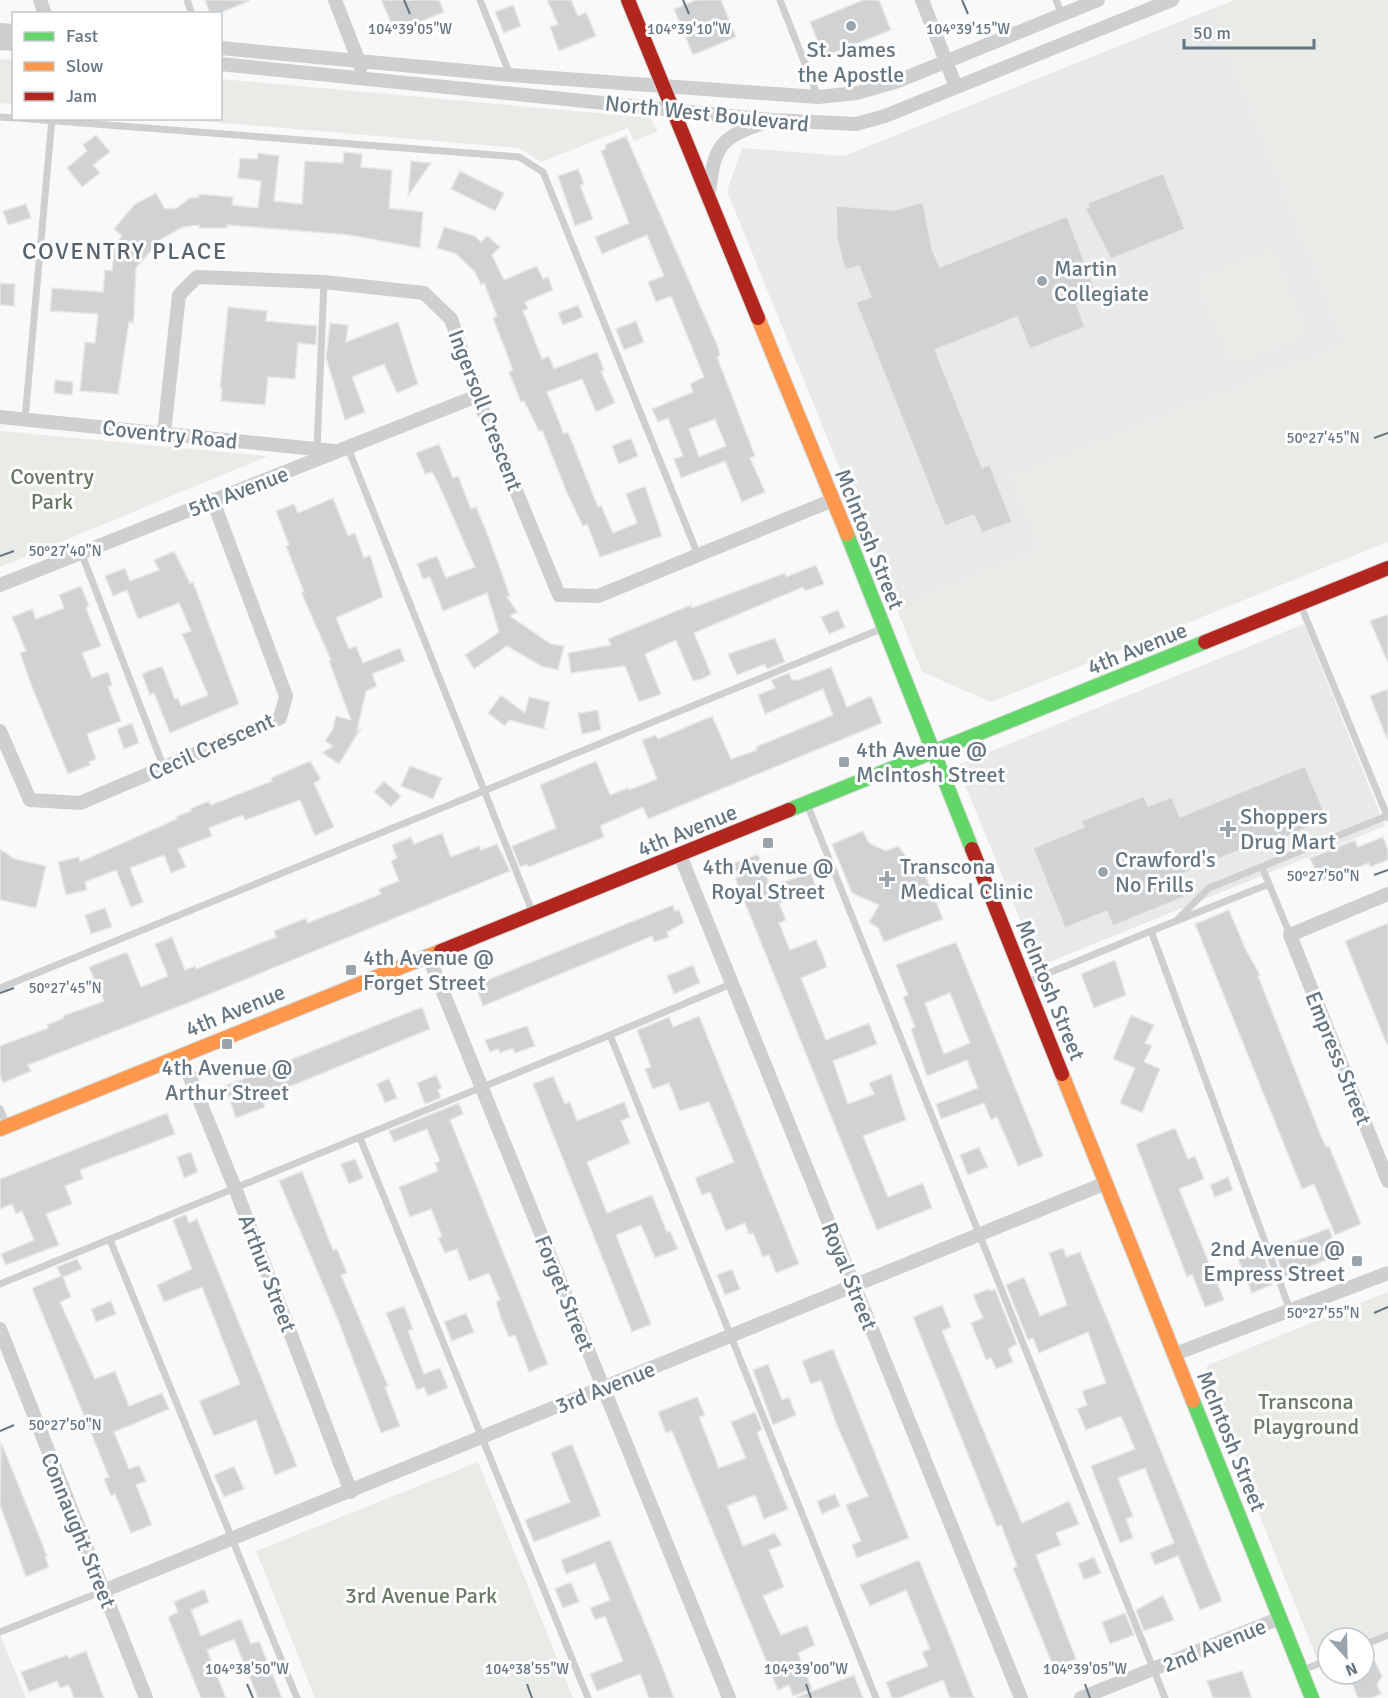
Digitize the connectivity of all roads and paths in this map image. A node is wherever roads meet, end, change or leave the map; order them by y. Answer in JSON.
{"nodes":[{"id":1,"x":335,"y":0,"type":"edge"},
{"id":2,"x":480,"y":0,"type":"edge"},
{"id":3,"x":628,"y":0,"type":"edge"},
{"id":4,"x":780,"y":0,"type":"edge"},
{"id":5,"x":922,"y":0,"type":"edge"},
{"id":6,"x":1056,"y":0,"type":"edge"},
{"id":7,"x":1098,"y":0,"type":"edge"},
{"id":8,"x":1172,"y":0,"type":"edge"},
{"id":9,"x":1062,"y":15,"type":"junction"},
{"id":10,"x":222,"y":48,"type":"edge"},
{"id":11,"x":360,"y":61,"type":"junction"},
{"id":12,"x":946,"y":61,"type":"junction"},
{"id":13,"x":222,"y":64,"type":"edge"},
{"id":14,"x":510,"y":75,"type":"junction"},
{"id":15,"x":361,"y":78,"type":"junction"},
{"id":16,"x":664,"y":87,"type":"junction"},
{"id":17,"x":956,"y":87,"type":"junction"},
{"id":18,"x":818,"y":97,"type":"junction"},
{"id":19,"x":673,"y":109,"type":"junction"},
{"id":20,"x":52,"y":120,"type":"edge"},
{"id":21,"x":771,"y":120,"type":"junction"},
{"id":22,"x":709,"y":198,"type":"junction"},
{"id":23,"x":324,"y":282,"type":"junction"},
{"id":24,"x":477,"y":396,"type":"junction"},
{"id":25,"x":0,"y":417,"type":"edge"},
{"id":26,"x":25,"y":419,"type":"junction"},
{"id":27,"x":164,"y":433,"type":"junction"},
{"id":28,"x":317,"y":449,"type":"junction"},
{"id":29,"x":344,"y":450,"type":"junction"},
{"id":30,"x":833,"y":500,"type":"junction"},
{"id":31,"x":213,"y":501,"type":"junction"},
{"id":32,"x":81,"y":552,"type":"junction"},
{"id":33,"x":698,"y":555,"type":"junction"},
{"id":34,"x":1388,"y":568,"type":"edge"},
{"id":35,"x":0,"y":585,"type":"edge"},
{"id":36,"x":1300,"y":603,"type":"junction"},
{"id":37,"x":883,"y":629,"type":"junction"},
{"id":38,"x":0,"y":731,"type":"edge"},
{"id":39,"x":933,"y":754,"type":"junction"},
{"id":40,"x":164,"y":768,"type":"junction"},
{"id":41,"x":483,"y":789,"type":"junction"},
{"id":42,"x":807,"y":804,"type":"junction"},
{"id":43,"x":1388,"y":817,"type":"edge"},
{"id":44,"x":680,"y":855,"type":"junction"},
{"id":45,"x":1262,"y":867,"type":"junction"},
{"id":46,"x":1269,"y":884,"type":"junction"},
{"id":47,"x":1388,"y":894,"type":"edge"},
{"id":48,"x":533,"y":914,"type":"junction"},
{"id":49,"x":1176,"y":921,"type":"junction"},
{"id":50,"x":1151,"y":931,"type":"junction"},
{"id":51,"x":1290,"y":935,"type":"junction"},
{"id":52,"x":428,"y":956,"type":"junction"},
{"id":53,"x":1026,"y":982,"type":"junction"},
{"id":54,"x":731,"y":984,"type":"junction"},
{"id":55,"x":0,"y":988,"type":"edge"},
{"id":56,"x":610,"y":1035,"type":"junction"},
{"id":57,"x":181,"y":1055,"type":"junction"},
{"id":58,"x":482,"y":1090,"type":"junction"},
{"id":59,"x":0,"y":1109,"type":"edge"},
{"id":60,"x":4,"y":1128,"type":"edge"},
{"id":61,"x":360,"y":1138,"type":"junction"},
{"id":62,"x":1388,"y":1182,"type":"edge"},
{"id":63,"x":1106,"y":1183,"type":"junction"},
{"id":64,"x":235,"y":1188,"type":"junction"},
{"id":65,"x":977,"y":1234,"type":"junction"},
{"id":66,"x":110,"y":1240,"type":"junction"},
{"id":67,"x":1388,"y":1273,"type":"edge"},
{"id":68,"x":0,"y":1284,"type":"edge"},
{"id":69,"x":854,"y":1286,"type":"junction"},
{"id":70,"x":1290,"y":1310,"type":"junction"},
{"id":71,"x":0,"y":1329,"type":"edge"},
{"id":72,"x":730,"y":1336,"type":"junction"},
{"id":73,"x":1175,"y":1354,"type":"junction"},
{"id":74,"x":5,"y":1357,"type":"edge"},
{"id":75,"x":603,"y":1388,"type":"junction"},
{"id":76,"x":482,"y":1437,"type":"junction"},
{"id":77,"x":351,"y":1492,"type":"junction"},
{"id":78,"x":232,"y":1539,"type":"junction"},
{"id":79,"x":103,"y":1591,"type":"junction"},
{"id":80,"x":1280,"y":1618,"type":"junction"},
{"id":81,"x":0,"y":1632,"type":"edge"},
{"id":82,"x":1316,"y":1664,"type":"edge"},
{"id":83,"x":1154,"y":1669,"type":"junction"},
{"id":84,"x":1301,"y":1670,"type":"junction"},
{"id":85,"x":146,"y":1698,"type":"edge"},
{"id":86,"x":297,"y":1698,"type":"edge"},
{"id":87,"x":588,"y":1698,"type":"edge"},
{"id":88,"x":729,"y":1698,"type":"edge"},
{"id":89,"x":876,"y":1698,"type":"edge"},
{"id":90,"x":1021,"y":1698,"type":"edge"},
{"id":91,"x":1082,"y":1698,"type":"edge"},
{"id":92,"x":1165,"y":1698,"type":"edge"},
{"id":93,"x":1312,"y":1698,"type":"edge"}],
"edges":[{"from":1,"to":11,"type":"street"},
{"from":2,"to":14,"type":"lane"},
{"from":3,"to":16,"type":"street","name":"McIntosh Street"},
{"from":4,"to":18,"type":"lane"},
{"from":5,"to":12,"type":"street"},
{"from":6,"to":9,"type":"lane"},
{"from":7,"to":9,"type":"street","name":"North West Boulevard"},
{"from":8,"to":17,"type":"street","name":"North West Boulevard"},
{"from":9,"to":12,"type":"street","name":"North West Boulevard"},
{"from":10,"to":11,"type":"street","name":"North West Boulevard"},
{"from":11,"to":14,"type":"street","name":"North West Boulevard"},
{"from":11,"to":15,"type":"street"},
{"from":12,"to":17,"type":"street"},
{"from":12,"to":18,"type":"street","name":"North West Boulevard"},
{"from":13,"to":15,"type":"street","name":"North West Boulevard"},
{"from":14,"to":16,"type":"street","name":"North West Boulevard"},
{"from":15,"to":19,"type":"street","name":"North West Boulevard"},
{"from":16,"to":18,"type":"street","name":"North West Boulevard"},
{"from":16,"to":19,"type":"street","name":"McIntosh Street"},
{"from":17,"to":21,"type":"street","name":"North West Boulevard"},
{"from":19,"to":21,"type":"street","name":"North West Boulevard"},
{"from":19,"to":22,"type":"street","name":"McIntosh Street"},
{"from":20,"to":26,"type":"lane"},
{"from":20,"to":33,"type":"lane"},
{"from":21,"to":22,"type":"street","name":"McIntosh Street"},
{"from":22,"to":30,"type":"street","name":"McIntosh Street"},
{"from":23,"to":24,"type":"street","name":"Ingersoll Crescent"},
{"from":23,"to":27,"type":"street","name":"Ingersoll Crescent"},
{"from":23,"to":28,"type":"lane"},
{"from":24,"to":29,"type":"street","name":"5th Avenue"},
{"from":24,"to":33,"type":"street","name":"Ingersoll Crescent"},
{"from":25,"to":26,"type":"street","name":"Coventry Road"},
{"from":26,"to":27,"type":"street","name":"Coventry Road"},
{"from":27,"to":28,"type":"street","name":"Coventry Road"},
{"from":28,"to":29,"type":"street","name":"Coventry Road"},
{"from":29,"to":31,"type":"street","name":"5th Avenue"},
{"from":29,"to":41,"type":"lane"},
{"from":30,"to":33,"type":"street","name":"Ingersoll Crescent"},
{"from":30,"to":37,"type":"street","name":"McIntosh Street"},
{"from":31,"to":32,"type":"street","name":"5th Avenue"},
{"from":31,"to":40,"type":"street","name":"Cecil Crescent"},
{"from":32,"to":35,"type":"street","name":"5th Avenue"},
{"from":32,"to":40,"type":"lane"},
{"from":34,"to":36,"type":"street","name":"4th Avenue"},
{"from":36,"to":39,"type":"street","name":"4th Avenue"},
{"from":36,"to":43,"type":"lane"},
{"from":37,"to":39,"type":"street","name":"McIntosh Street"},
{"from":37,"to":41,"type":"lane"},
{"from":38,"to":40,"type":"street","name":"Cecil Crescent"},
{"from":39,"to":42,"type":"street","name":"4th Avenue"},
{"from":39,"to":53,"type":"street","name":"McIntosh Street"},
{"from":41,"to":48,"type":"lane"},
{"from":41,"to":55,"type":"lane"},
{"from":42,"to":44,"type":"street","name":"4th Avenue"},
{"from":42,"to":65,"type":"lane"},
{"from":43,"to":45,"type":"lane"},
{"from":44,"to":48,"type":"street","name":"4th Avenue"},
{"from":44,"to":54,"type":"street","name":"Royal Street"},
{"from":45,"to":46,"type":"lane"},
{"from":45,"to":49,"type":"lane"},
{"from":46,"to":49,"type":"lane"},
{"from":46,"to":51,"type":"lane"},
{"from":47,"to":51,"type":"street"},
{"from":48,"to":52,"type":"street","name":"4th Avenue"},
{"from":49,"to":50,"type":"lane"},
{"from":50,"to":53,"type":"lane"},
{"from":50,"to":70,"type":"lane"},
{"from":51,"to":62,"type":"street","name":"Empress Street"},
{"from":52,"to":57,"type":"street","name":"4th Avenue"},
{"from":52,"to":58,"type":"street","name":"Forget Street"},
{"from":53,"to":63,"type":"street","name":"McIntosh Street"},
{"from":54,"to":56,"type":"lane"},
{"from":54,"to":69,"type":"street","name":"Royal Street"},
{"from":56,"to":58,"type":"lane"},
{"from":56,"to":72,"type":"lane"},
{"from":57,"to":60,"type":"street","name":"4th Avenue"},
{"from":57,"to":64,"type":"street","name":"Arthur Street"},
{"from":58,"to":61,"type":"lane"},
{"from":58,"to":75,"type":"street","name":"Forget Street"},
{"from":59,"to":60,"type":"lane"},
{"from":61,"to":64,"type":"lane"},
{"from":61,"to":76,"type":"lane"},
{"from":63,"to":65,"type":"street","name":"3rd Avenue"},
{"from":63,"to":73,"type":"street","name":"McIntosh Street"},
{"from":64,"to":66,"type":"lane"},
{"from":64,"to":77,"type":"street","name":"Arthur Street"},
{"from":65,"to":69,"type":"street","name":"3rd Avenue"},
{"from":65,"to":83,"type":"lane"},
{"from":66,"to":68,"type":"lane"},
{"from":66,"to":78,"type":"lane"},
{"from":67,"to":70,"type":"street"},
{"from":69,"to":72,"type":"street","name":"3rd Avenue"},
{"from":69,"to":90,"type":"street","name":"Royal Street"},
{"from":70,"to":73,"type":"street"},
{"from":71,"to":74,"type":"street","name":"Connaught Street"},
{"from":72,"to":75,"type":"street","name":"3rd Avenue"},
{"from":72,"to":89,"type":"lane"},
{"from":73,"to":80,"type":"street","name":"McIntosh Street"},
{"from":74,"to":79,"type":"street","name":"Connaught Street"},
{"from":75,"to":76,"type":"street","name":"3rd Avenue"},
{"from":75,"to":88,"type":"street","name":"Forget Street"},
{"from":76,"to":77,"type":"street","name":"3rd Avenue"},
{"from":76,"to":87,"type":"lane"},
{"from":77,"to":78,"type":"street","name":"3rd Avenue"},
{"from":78,"to":79,"type":"street","name":"3rd Avenue"},
{"from":78,"to":86,"type":"lane"},
{"from":79,"to":81,"type":"lane"},
{"from":79,"to":85,"type":"street","name":"Connaught Street"},
{"from":80,"to":83,"type":"street","name":"2nd Avenue"},
{"from":80,"to":84,"type":"street","name":"McIntosh Street"},
{"from":82,"to":84,"type":"lane"},
{"from":83,"to":91,"type":"street","name":"2nd Avenue"},
{"from":83,"to":92,"type":"lane"},
{"from":84,"to":93,"type":"street","name":"McIntosh Street"}]}
